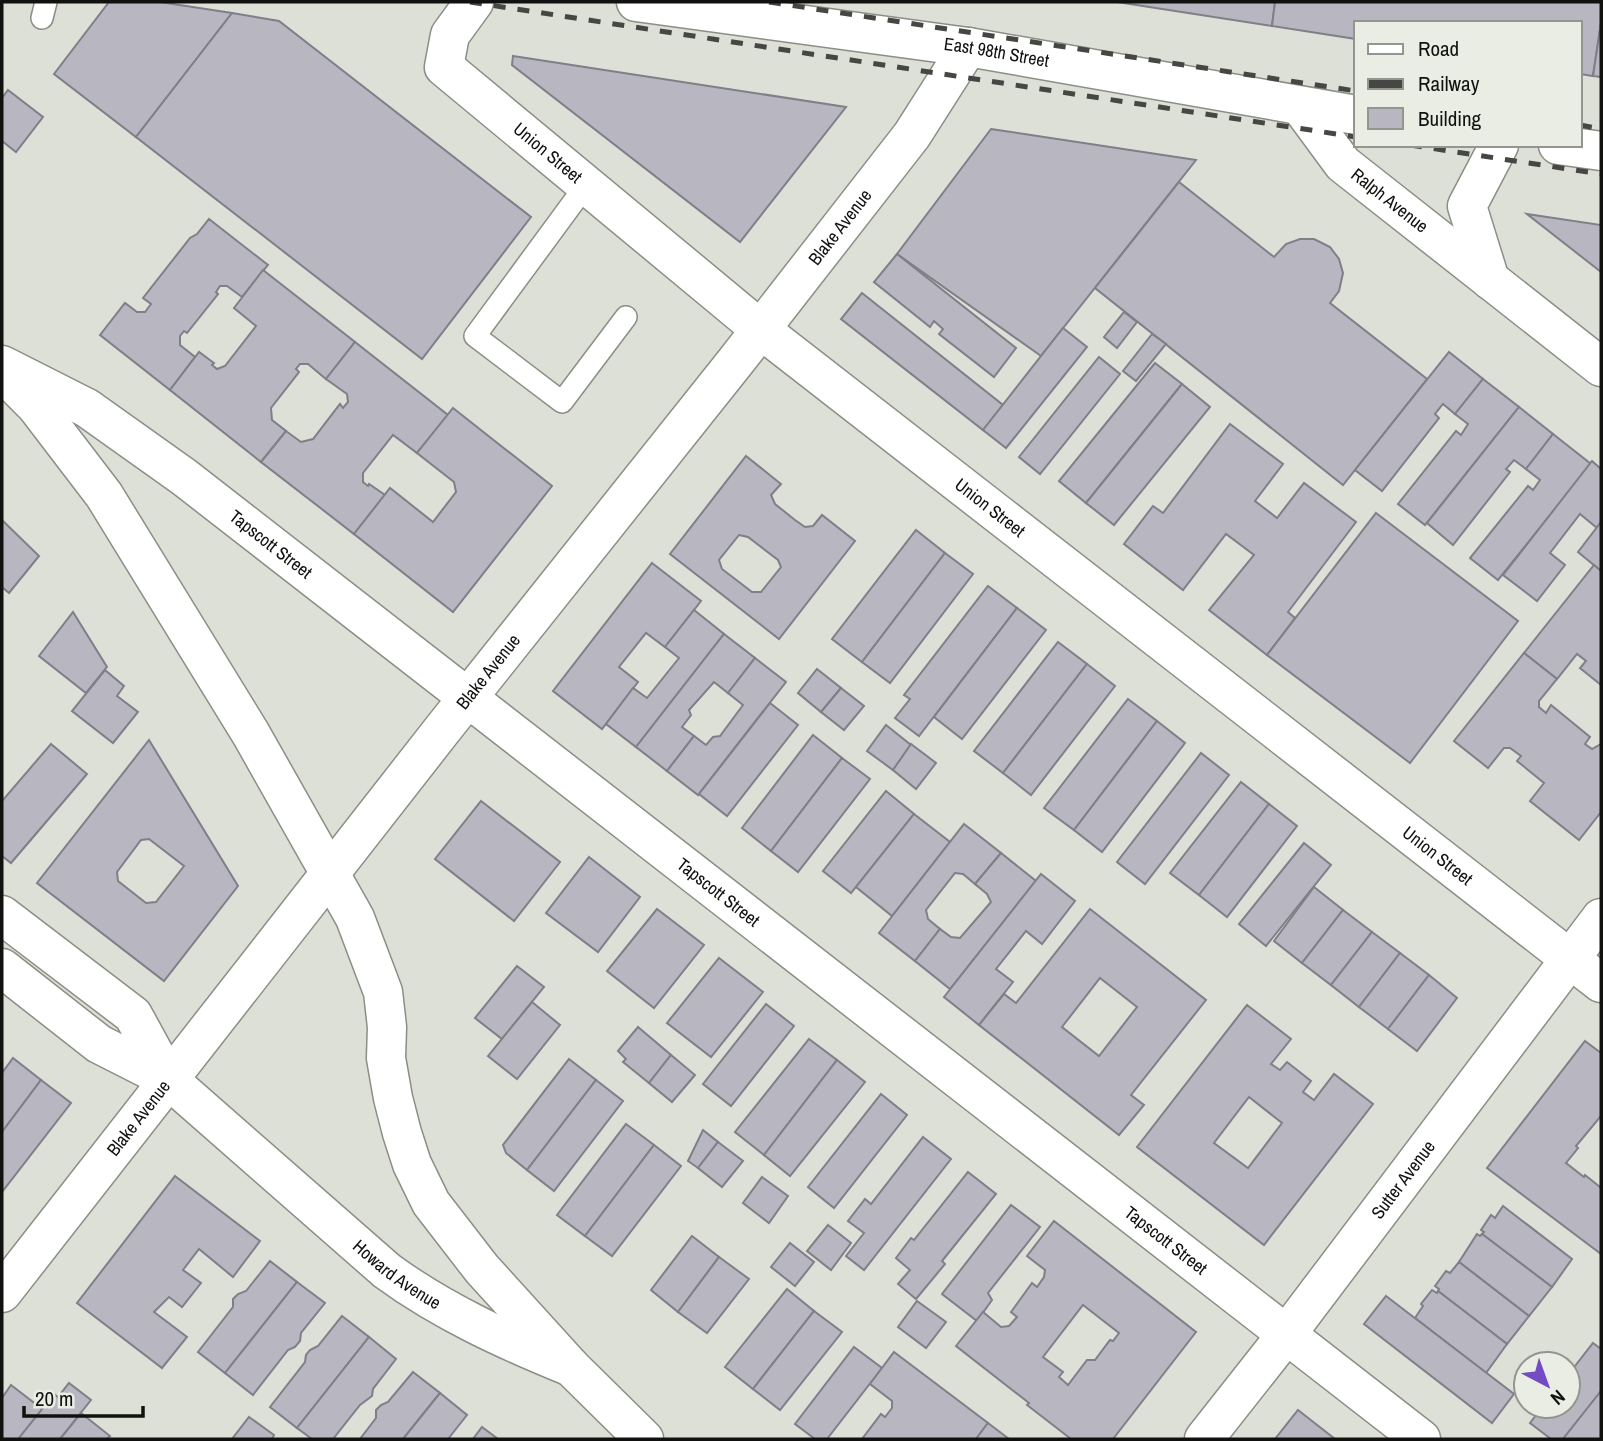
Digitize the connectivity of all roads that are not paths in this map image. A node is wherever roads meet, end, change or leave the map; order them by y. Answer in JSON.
{"nodes":[{"id":1,"x":474,"y":2,"type":"edge"},
{"id":2,"x":636,"y":2,"type":"edge"},
{"id":3,"x":968,"y":47,"type":"junction"},
{"id":4,"x":1301,"y":107,"type":"junction"},
{"id":5,"x":1354,"y":115,"type":"edge"},
{"id":6,"x":1498,"y":147,"type":"edge"},
{"id":7,"x":1572,"y":147,"type":"edge"},
{"id":8,"x":1601,"y":151,"type":"edge"},
{"id":9,"x":586,"y":184,"type":"junction"},
{"id":10,"x":1490,"y":280,"type":"junction"},
{"id":11,"x":626,"y":317,"type":"dead end"},
{"id":12,"x":760,"y":329,"type":"junction"},
{"id":13,"x":2,"y":365,"type":"edge"},
{"id":14,"x":1601,"y":367,"type":"edge"},
{"id":15,"x":2,"y":372,"type":"edge"},
{"id":16,"x":468,"y":696,"type":"junction"},
{"id":17,"x":330,"y":873,"type":"junction"},
{"id":18,"x":2,"y":915,"type":"edge"},
{"id":19,"x":1601,"y":918,"type":"edge"},
{"id":20,"x":1570,"y":958,"type":"junction"},
{"id":21,"x":2,"y":968,"type":"edge"},
{"id":22,"x":1601,"y":983,"type":"edge"},
{"id":23,"x":168,"y":1079,"type":"junction"},
{"id":24,"x":2,"y":1293,"type":"edge"},
{"id":25,"x":1286,"y":1335,"type":"junction"},
{"id":26,"x":571,"y":1367,"type":"junction"},
{"id":27,"x":644,"y":1439,"type":"edge"},
{"id":28,"x":1204,"y":1439,"type":"edge"},
{"id":29,"x":1421,"y":1439,"type":"edge"}],
"edges":[{"from":1,"to":9,"type":"street","name":"Union Street"},
{"from":2,"to":3,"type":"street","name":"East 98th Street"},
{"from":3,"to":4,"type":"street","name":"East 98th Street"},
{"from":3,"to":12,"type":"street","name":"Blake Avenue"},
{"from":4,"to":5,"type":"street","name":"East 98th Street"},
{"from":4,"to":10,"type":"street","name":"Ralph Avenue"},
{"from":6,"to":10,"type":"street"},
{"from":7,"to":8,"type":"street"},
{"from":9,"to":11,"type":"lane"},
{"from":9,"to":12,"type":"street","name":"Union Street"},
{"from":10,"to":14,"type":"street","name":"Ralph Avenue"},
{"from":12,"to":16,"type":"street","name":"Blake Avenue"},
{"from":12,"to":20,"type":"street","name":"Union Street"},
{"from":13,"to":16,"type":"street","name":"Tapscott Street"},
{"from":15,"to":17,"type":"street"},
{"from":16,"to":17,"type":"street","name":"Blake Avenue"},
{"from":16,"to":25,"type":"street","name":"Tapscott Street"},
{"from":17,"to":23,"type":"street","name":"Blake Avenue"},
{"from":17,"to":26,"type":"street"},
{"from":18,"to":23,"type":"street","name":"Howard Avenue"},
{"from":19,"to":20,"type":"street","name":"Sutter Avenue"},
{"from":20,"to":22,"type":"street","name":"Union Street"},
{"from":20,"to":25,"type":"street","name":"Sutter Avenue"},
{"from":21,"to":23,"type":"street","name":"Howard Avenue"},
{"from":23,"to":24,"type":"street","name":"Blake Avenue"},
{"from":23,"to":26,"type":"street","name":"Howard Avenue"},
{"from":25,"to":28,"type":"street","name":"Sutter Avenue"},
{"from":25,"to":29,"type":"street","name":"Tapscott Street"},
{"from":26,"to":27,"type":"street","name":"Howard Avenue"}]}
